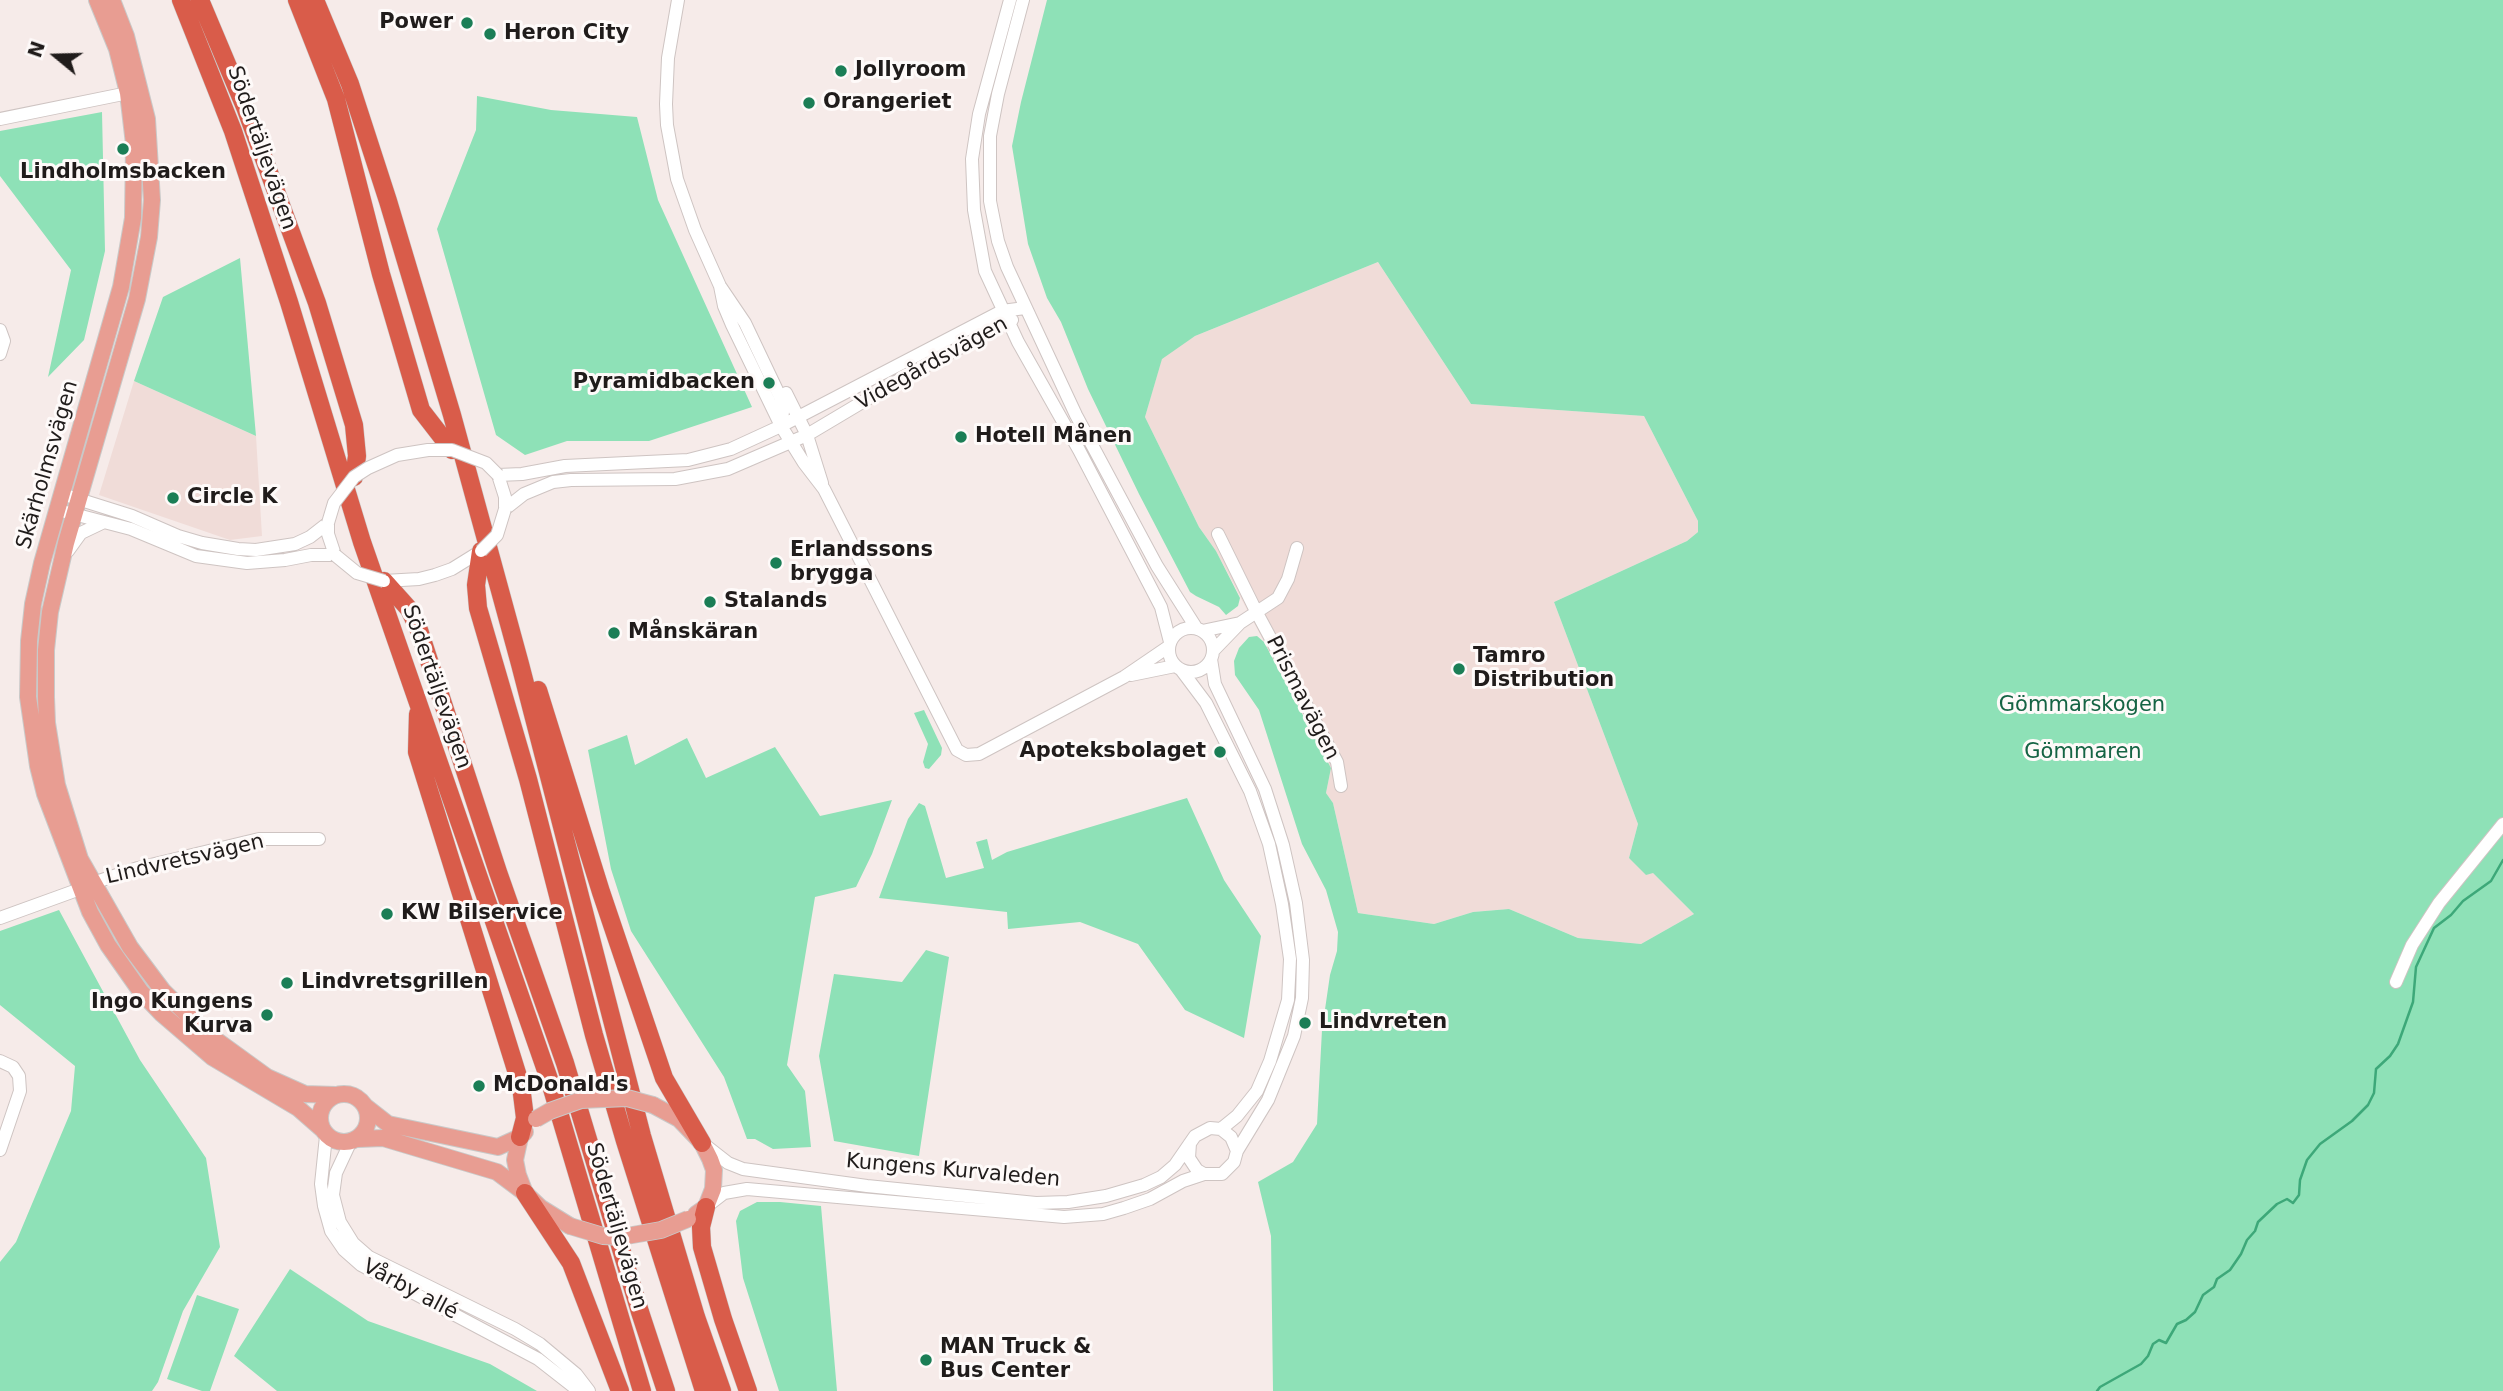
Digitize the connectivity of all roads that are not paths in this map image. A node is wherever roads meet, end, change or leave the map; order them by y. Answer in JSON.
{"nodes":[{"id":1,"x":97,"y":0,"type":"edge"},
{"id":2,"x":112,"y":0,"type":"edge"},
{"id":3,"x":181,"y":0,"type":"edge"},
{"id":4,"x":200,"y":0,"type":"edge"},
{"id":5,"x":297,"y":0,"type":"edge"},
{"id":6,"x":315,"y":0,"type":"edge"},
{"id":7,"x":678,"y":0,"type":"edge"},
{"id":8,"x":1010,"y":0,"type":"edge"},
{"id":9,"x":1023,"y":0,"type":"edge"},
{"id":10,"x":134,"y":92,"type":"junction"},
{"id":11,"x":0,"y":119,"type":"edge"},
{"id":12,"x":720,"y":286,"type":"junction"},
{"id":13,"x":1025,"y":308,"type":"junction"},
{"id":14,"x":1002,"y":311,"type":"junction"},
{"id":15,"x":1008,"y":324,"type":"junction"},
{"id":16,"x":0,"y":330,"type":"edge"},
{"id":17,"x":0,"y":354,"type":"edge"},
{"id":18,"x":799,"y":417,"type":"junction"},
{"id":19,"x":781,"y":426,"type":"junction"},
{"id":20,"x":807,"y":435,"type":"junction"},
{"id":21,"x":791,"y":443,"type":"junction"},
{"id":22,"x":452,"y":450,"type":"junction"},
{"id":23,"x":501,"y":475,"type":"junction"},
{"id":24,"x":354,"y":477,"type":"junction"},
{"id":25,"x":824,"y":489,"type":"junction"},
{"id":26,"x":60,"y":502,"type":"junction"},
{"id":27,"x":77,"y":507,"type":"junction"},
{"id":28,"x":509,"y":507,"type":"junction"},
{"id":29,"x":104,"y":522,"type":"junction"},
{"id":30,"x":328,"y":523,"type":"junction"},
{"id":31,"x":1218,"y":534,"type":"dead end"},
{"id":32,"x":1297,"y":548,"type":"dead end"},
{"id":33,"x":481,"y":551,"type":"junction"},
{"id":34,"x":335,"y":555,"type":"junction"},
{"id":35,"x":494,"y":573,"type":"junction"},
{"id":36,"x":57,"y":575,"type":"junction"},
{"id":37,"x":384,"y":581,"type":"junction"},
{"id":38,"x":1257,"y":613,"type":"junction"},
{"id":39,"x":1240,"y":623,"type":"junction"},
{"id":40,"x":1200,"y":630,"type":"junction"},
{"id":41,"x":1169,"y":644,"type":"junction"},
{"id":42,"x":1212,"y":655,"type":"junction"},
{"id":43,"x":1178,"y":669,"type":"junction"},
{"id":44,"x":1124,"y":677,"type":"junction"},
{"id":45,"x":418,"y":704,"type":"junction"},
{"id":46,"x":1341,"y":786,"type":"dead end"},
{"id":47,"x":2503,"y":824,"type":"edge"},
{"id":48,"x":319,"y":839,"type":"dead end"},
{"id":49,"x":87,"y":886,"type":"junction"},
{"id":50,"x":0,"y":918,"type":"edge"},
{"id":51,"x":2396,"y":982,"type":"dead end"},
{"id":52,"x":0,"y":1061,"type":"edge"},
{"id":53,"x":336,"y":1095,"type":"junction"},
{"id":54,"x":365,"y":1106,"type":"junction"},
{"id":55,"x":1221,"y":1129,"type":"junction"},
{"id":56,"x":324,"y":1133,"type":"junction"},
{"id":57,"x":520,"y":1137,"type":"junction"},
{"id":58,"x":354,"y":1141,"type":"junction"},
{"id":59,"x":702,"y":1143,"type":"junction"},
{"id":60,"x":1190,"y":1143,"type":"junction"},
{"id":61,"x":0,"y":1150,"type":"edge"},
{"id":62,"x":1237,"y":1151,"type":"junction"},
{"id":63,"x":1204,"y":1174,"type":"junction"},
{"id":64,"x":526,"y":1192,"type":"junction"},
{"id":65,"x":706,"y":1206,"type":"junction"},
{"id":66,"x":579,"y":1391,"type":"edge"},
{"id":67,"x":589,"y":1391,"type":"edge"},
{"id":68,"x":620,"y":1391,"type":"edge"},
{"id":69,"x":642,"y":1391,"type":"edge"},
{"id":70,"x":666,"y":1391,"type":"edge"},
{"id":71,"x":704,"y":1391,"type":"edge"},
{"id":72,"x":722,"y":1391,"type":"edge"},
{"id":73,"x":748,"y":1391,"type":"edge"}],
"edges":[{"from":1,"to":10,"type":"main road","name":"Skärholmsvägen"},
{"from":2,"to":10,"type":"main road","name":"Skärholmsvägen"},
{"from":3,"to":45,"type":"highway","name":"Södertäljevägen"},
{"from":4,"to":24,"type":"highway"},
{"from":5,"to":22,"type":"highway"},
{"from":6,"to":35,"type":"highway"},
{"from":7,"to":12,"type":"street"},
{"from":8,"to":14,"type":"street"},
{"from":9,"to":13,"type":"street"},
{"from":10,"to":11,"type":"street"},
{"from":10,"to":26,"type":"main road","name":"Skärholmsvägen"},
{"from":10,"to":27,"type":"main road","name":"Skärholmsvägen"},
{"from":12,"to":18,"type":"street"},
{"from":12,"to":19,"type":"street"},
{"from":13,"to":14,"type":"street","name":"Videgårdsvägen"},
{"from":13,"to":15,"type":"street","name":"Videgårdsvägen"},
{"from":13,"to":40,"type":"street"},
{"from":14,"to":15,"type":"street"},
{"from":14,"to":18,"type":"street","name":"Videgårdsvägen"},
{"from":15,"to":20,"type":"street","name":"Videgårdsvägen"},
{"from":15,"to":41,"type":"street"},
{"from":16,"to":17,"type":"street"},
{"from":18,"to":19,"type":"street","name":"Videgårdsvägen"},
{"from":18,"to":20,"type":"street"},
{"from":19,"to":21,"type":"street"},
{"from":19,"to":23,"type":"street","name":"Videgårdsvägen"},
{"from":20,"to":21,"type":"street","name":"Videgårdsvägen"},
{"from":20,"to":25,"type":"street"},
{"from":21,"to":25,"type":"street"},
{"from":21,"to":28,"type":"street","name":"Videgårdsvägen"},
{"from":22,"to":23,"type":"street","bridge":true},
{"from":22,"to":24,"type":"street","bridge":true},
{"from":23,"to":28,"type":"street"},
{"from":24,"to":30,"type":"street","bridge":true},
{"from":25,"to":44,"type":"street"},
{"from":26,"to":27,"type":"street"},
{"from":26,"to":49,"type":"main road","name":"Skärholmsvägen"},
{"from":27,"to":29,"type":"street"},
{"from":27,"to":30,"type":"street"},
{"from":27,"to":36,"type":"main road","name":"Skärholmsvägen"},
{"from":28,"to":33,"type":"street","bridge":true},
{"from":29,"to":34,"type":"street"},
{"from":29,"to":36,"type":"street"},
{"from":30,"to":34,"type":"street"},
{"from":31,"to":38,"type":"street","name":"Prismavägen"},
{"from":32,"to":38,"type":"street","name":"Prismavägen"},
{"from":33,"to":37,"type":"street"},
{"from":33,"to":71,"type":"highway"},
{"from":34,"to":37,"type":"street","bridge":true},
{"from":35,"to":59,"type":"highway"},
{"from":35,"to":72,"type":"highway"},
{"from":36,"to":49,"type":"main road","name":"Skärholmsvägen"},
{"from":37,"to":70,"type":"highway"},
{"from":38,"to":39,"type":"street","name":"Prismavägen"},
{"from":38,"to":46,"type":"street","name":"Prismavägen"},
{"from":39,"to":40,"type":"street","name":"Prismavägen"},
{"from":39,"to":42,"type":"street","name":"Prismavägen"},
{"from":40,"to":41,"type":"street"},
{"from":40,"to":42,"type":"street"},
{"from":41,"to":43,"type":"street"},
{"from":41,"to":44,"type":"street"},
{"from":42,"to":43,"type":"street"},
{"from":42,"to":62,"type":"street"},
{"from":43,"to":44,"type":"street"},
{"from":43,"to":55,"type":"street"},
{"from":45,"to":57,"type":"highway"},
{"from":45,"to":69,"type":"highway","name":"Södertäljevägen"},
{"from":47,"to":51,"type":"street"},
{"from":48,"to":49,"type":"street","name":"Lindvretsvägen"},
{"from":49,"to":50,"type":"street","name":"Lindvretsvägen"},
{"from":49,"to":53,"type":"main road","name":"Skärholmsvägen"},
{"from":49,"to":56,"type":"main road","name":"Skärholmsvägen"},
{"from":52,"to":61,"type":"street"},
{"from":53,"to":54,"type":"main road"},
{"from":53,"to":56,"type":"main road"},
{"from":54,"to":57,"type":"main road"},
{"from":54,"to":58,"type":"main road"},
{"from":55,"to":60,"type":"street"},
{"from":55,"to":62,"type":"street"},
{"from":56,"to":58,"type":"main road"},
{"from":56,"to":66,"type":"street","name":"Vårby allé"},
{"from":57,"to":59,"type":"main road","bridge":true},
{"from":57,"to":64,"type":"main road"},
{"from":58,"to":64,"type":"main road"},
{"from":58,"to":67,"type":"street","name":"Vårby allé"},
{"from":59,"to":60,"type":"street","name":"Kungens Kurvaleden"},
{"from":59,"to":65,"type":"main road"},
{"from":60,"to":63,"type":"street"},
{"from":62,"to":63,"type":"street"},
{"from":63,"to":65,"type":"street","name":"Kungens Kurvaleden"},
{"from":64,"to":65,"type":"main road","bridge":true},
{"from":64,"to":68,"type":"highway"},
{"from":65,"to":73,"type":"highway"}]}
